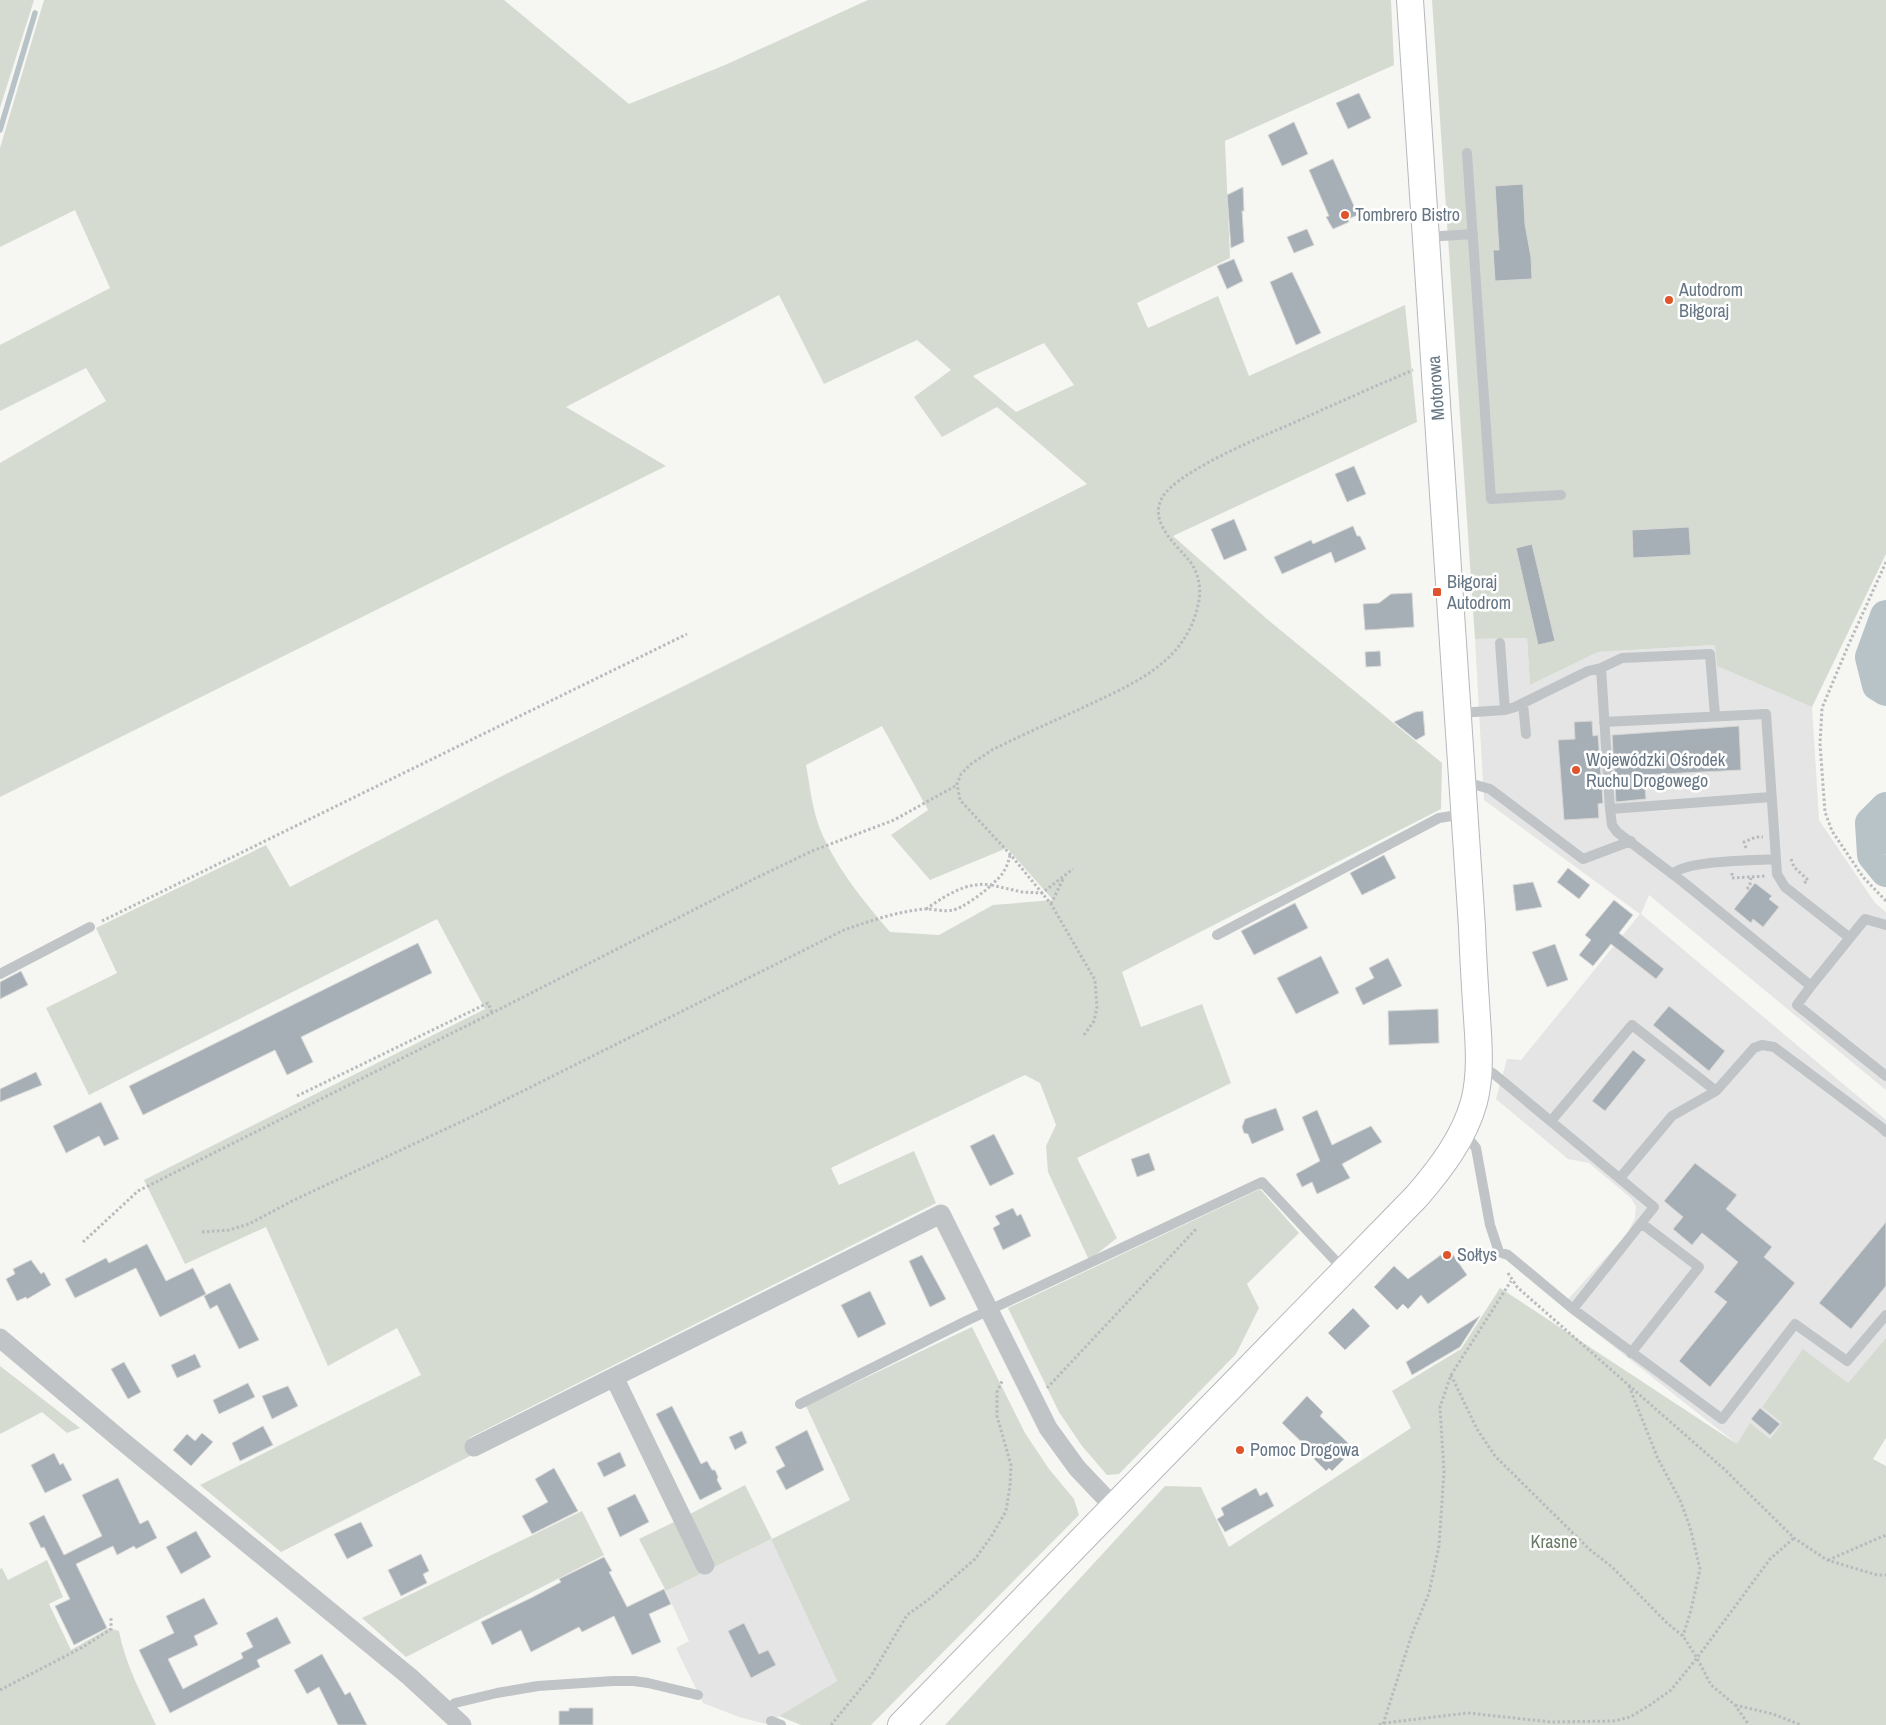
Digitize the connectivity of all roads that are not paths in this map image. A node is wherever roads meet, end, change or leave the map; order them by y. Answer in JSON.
{"nodes":[{"id":1,"x":1410,"y":0,"type":"edge"},
{"id":2,"x":1467,"y":153,"type":"dead end"},
{"id":3,"x":1473,"y":234,"type":"junction"},
{"id":4,"x":1425,"y":237,"type":"junction"},
{"id":5,"x":1561,"y":494,"type":"dead end"},
{"id":6,"x":1500,"y":643,"type":"dead end"},
{"id":7,"x":1601,"y":668,"type":"junction"},
{"id":8,"x":1524,"y":704,"type":"junction"},
{"id":9,"x":1505,"y":710,"type":"junction"},
{"id":10,"x":1458,"y":713,"type":"junction"},
{"id":11,"x":1715,"y":716,"type":"junction"},
{"id":12,"x":1604,"y":722,"type":"junction"},
{"id":13,"x":1526,"y":734,"type":"dead end"},
{"id":14,"x":1462,"y":781,"type":"junction"},
{"id":15,"x":1771,"y":797,"type":"junction"},
{"id":16,"x":1610,"y":809,"type":"junction"},
{"id":17,"x":1465,"y":814,"type":"junction"},
{"id":18,"x":1631,"y":842,"type":"junction"},
{"id":19,"x":1775,"y":859,"type":"junction"},
{"id":20,"x":1672,"y":874,"type":"junction"},
{"id":21,"x":1886,"y":925,"type":"edge"},
{"id":22,"x":90,"y":927,"type":"road end"},
{"id":23,"x":1216,"y":935,"type":"dead end"},
{"id":24,"x":1850,"y":938,"type":"junction"},
{"id":25,"x":0,"y":974,"type":"edge"},
{"id":26,"x":1812,"y":986,"type":"junction"},
{"id":27,"x":1479,"y":1065,"type":"junction"},
{"id":28,"x":1886,"y":1076,"type":"edge"},
{"id":29,"x":1716,"y":1091,"type":"junction"},
{"id":30,"x":1551,"y":1121,"type":"junction"},
{"id":31,"x":1462,"y":1131,"type":"junction"},
{"id":32,"x":1886,"y":1132,"type":"edge"},
{"id":33,"x":1620,"y":1178,"type":"junction"},
{"id":34,"x":1641,"y":1223,"type":"junction"},
{"id":35,"x":1344,"y":1270,"type":"junction"},
{"id":36,"x":1573,"y":1309,"type":"junction"},
{"id":37,"x":988,"y":1310,"type":"junction"},
{"id":38,"x":1886,"y":1315,"type":"edge"},
{"id":39,"x":0,"y":1338,"type":"edge"},
{"id":40,"x":1632,"y":1353,"type":"junction"},
{"id":41,"x":614,"y":1377,"type":"junction"},
{"id":42,"x":800,"y":1404,"type":"dead end"},
{"id":43,"x":474,"y":1447,"type":"dead end"},
{"id":44,"x":1114,"y":1507,"type":"junction"},
{"id":45,"x":705,"y":1565,"type":"dead end"},
{"id":46,"x":698,"y":1695,"type":"dead end"},
{"id":47,"x":447,"y":1710,"type":"junction"},
{"id":48,"x":462,"y":1725,"type":"edge"},
{"id":49,"x":901,"y":1725,"type":"edge"}],
"edges":[{"from":1,"to":4,"type":"street","name":"Motorowa"},
{"from":2,"to":3,"type":"lane"},
{"from":3,"to":4,"type":"lane"},
{"from":3,"to":5,"type":"lane"},
{"from":4,"to":10,"type":"street","name":"Motorowa"},
{"from":6,"to":9,"type":"lane"},
{"from":7,"to":8,"type":"lane"},
{"from":7,"to":11,"type":"lane"},
{"from":7,"to":12,"type":"lane"},
{"from":8,"to":9,"type":"lane"},
{"from":8,"to":13,"type":"lane"},
{"from":9,"to":10,"type":"lane"},
{"from":10,"to":14,"type":"street","name":"Motorowa"},
{"from":11,"to":12,"type":"lane"},
{"from":11,"to":15,"type":"lane"},
{"from":12,"to":16,"type":"lane"},
{"from":14,"to":17,"type":"street","name":"Motorowa"},
{"from":14,"to":18,"type":"lane"},
{"from":15,"to":16,"type":"lane"},
{"from":15,"to":19,"type":"lane"},
{"from":16,"to":18,"type":"lane"},
{"from":17,"to":23,"type":"lane"},
{"from":17,"to":27,"type":"street","name":"Motorowa"},
{"from":18,"to":20,"type":"lane"},
{"from":19,"to":20,"type":"lane"},
{"from":19,"to":24,"type":"lane"},
{"from":20,"to":26,"type":"lane"},
{"from":21,"to":24,"type":"lane"},
{"from":22,"to":25,"type":"lane"},
{"from":24,"to":26,"type":"lane"},
{"from":26,"to":28,"type":"lane"},
{"from":27,"to":30,"type":"lane"},
{"from":27,"to":31,"type":"street","name":"Motorowa"},
{"from":29,"to":30,"type":"lane"},
{"from":29,"to":32,"type":"lane"},
{"from":29,"to":33,"type":"lane"},
{"from":30,"to":33,"type":"lane"},
{"from":31,"to":35,"type":"street","name":"Motorowa"},
{"from":31,"to":36,"type":"lane"},
{"from":33,"to":34,"type":"lane"},
{"from":34,"to":36,"type":"lane"},
{"from":34,"to":40,"type":"lane"},
{"from":35,"to":37,"type":"lane"},
{"from":35,"to":44,"type":"street","name":"Motorowa"},
{"from":36,"to":40,"type":"lane"},
{"from":37,"to":41,"type":"street"},
{"from":37,"to":42,"type":"lane"},
{"from":37,"to":44,"type":"street"},
{"from":38,"to":40,"type":"lane"},
{"from":39,"to":47,"type":"street"},
{"from":41,"to":43,"type":"street"},
{"from":41,"to":45,"type":"street"},
{"from":44,"to":49,"type":"street","name":"Motorowa"},
{"from":46,"to":47,"type":"lane"},
{"from":47,"to":48,"type":"street"}]}
